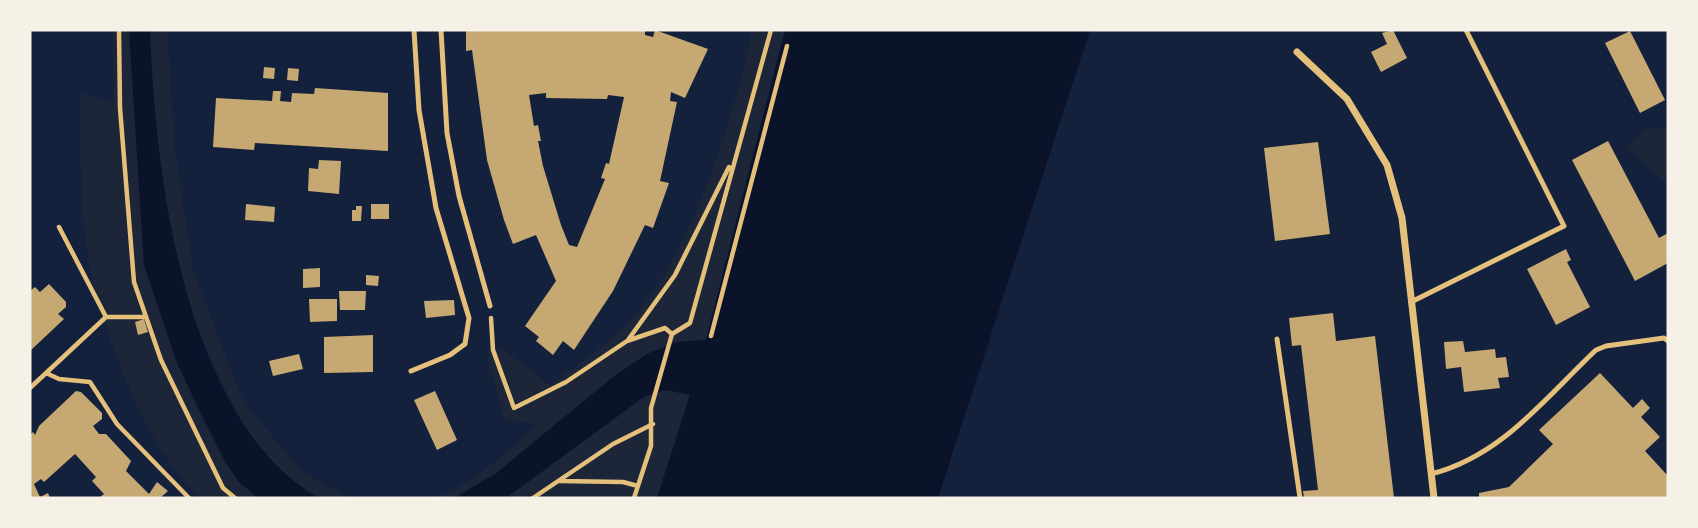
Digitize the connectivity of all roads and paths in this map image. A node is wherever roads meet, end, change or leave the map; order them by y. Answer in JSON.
{"nodes":[{"id":1,"x":119,"y":30,"type":"edge"},
{"id":2,"x":414,"y":30,"type":"edge"},
{"id":3,"x":441,"y":30,"type":"edge"},
{"id":4,"x":771,"y":30,"type":"edge"},
{"id":5,"x":1466,"y":30,"type":"edge"},
{"id":6,"x":786,"y":46,"type":"dead end"},
{"id":7,"x":1297,"y":52,"type":"dead end"},
{"id":8,"x":734,"y":157,"type":"junction"},
{"id":9,"x":59,"y":227,"type":"dead end"},
{"id":10,"x":1411,"y":302,"type":"junction"},
{"id":11,"x":490,"y":306,"type":"joint"},
{"id":12,"x":106,"y":317,"type":"junction"},
{"id":13,"x":145,"y":317,"type":"junction"},
{"id":14,"x":672,"y":334,"type":"junction"},
{"id":15,"x":710,"y":336,"type":"dead end"},
{"id":16,"x":1277,"y":339,"type":"dead end"},
{"id":17,"x":627,"y":341,"type":"junction"},
{"id":18,"x":1668,"y":341,"type":"edge"},
{"id":19,"x":411,"y":371,"type":"dead end"},
{"id":20,"x":46,"y":373,"type":"junction"},
{"id":21,"x":30,"y":388,"type":"edge"},
{"id":22,"x":653,"y":424,"type":"junction"},
{"id":23,"x":1431,"y":474,"type":"junction"},
{"id":24,"x":558,"y":481,"type":"junction"},
{"id":25,"x":638,"y":486,"type":"junction"},
{"id":26,"x":189,"y":498,"type":"edge"},
{"id":27,"x":235,"y":498,"type":"edge"},
{"id":28,"x":533,"y":498,"type":"edge"},
{"id":29,"x":634,"y":498,"type":"edge"},
{"id":30,"x":1300,"y":498,"type":"edge"},
{"id":31,"x":1434,"y":498,"type":"edge"}],
"edges":[{"from":1,"to":13,"type":"path"},
{"from":2,"to":19,"type":"lane"},
{"from":3,"to":11,"type":"lane"},
{"from":4,"to":8,"type":"path"},
{"from":5,"to":10,"type":"lane"},
{"from":6,"to":15,"type":"path"},
{"from":7,"to":10,"type":"street"},
{"from":8,"to":14,"type":"path"},
{"from":8,"to":17,"type":"path"},
{"from":9,"to":12,"type":"path"},
{"from":10,"to":23,"type":"street"},
{"from":11,"to":17,"type":"path"},
{"from":12,"to":13,"type":"path"},
{"from":12,"to":20,"type":"path"},
{"from":13,"to":27,"type":"path"},
{"from":14,"to":17,"type":"path"},
{"from":14,"to":22,"type":"path"},
{"from":16,"to":30,"type":"lane"},
{"from":18,"to":23,"type":"lane"},
{"from":20,"to":21,"type":"path"},
{"from":20,"to":26,"type":"path"},
{"from":22,"to":24,"type":"path"},
{"from":22,"to":25,"type":"path"},
{"from":23,"to":31,"type":"street"},
{"from":24,"to":25,"type":"path"},
{"from":24,"to":28,"type":"path"},
{"from":25,"to":29,"type":"path"}]}
